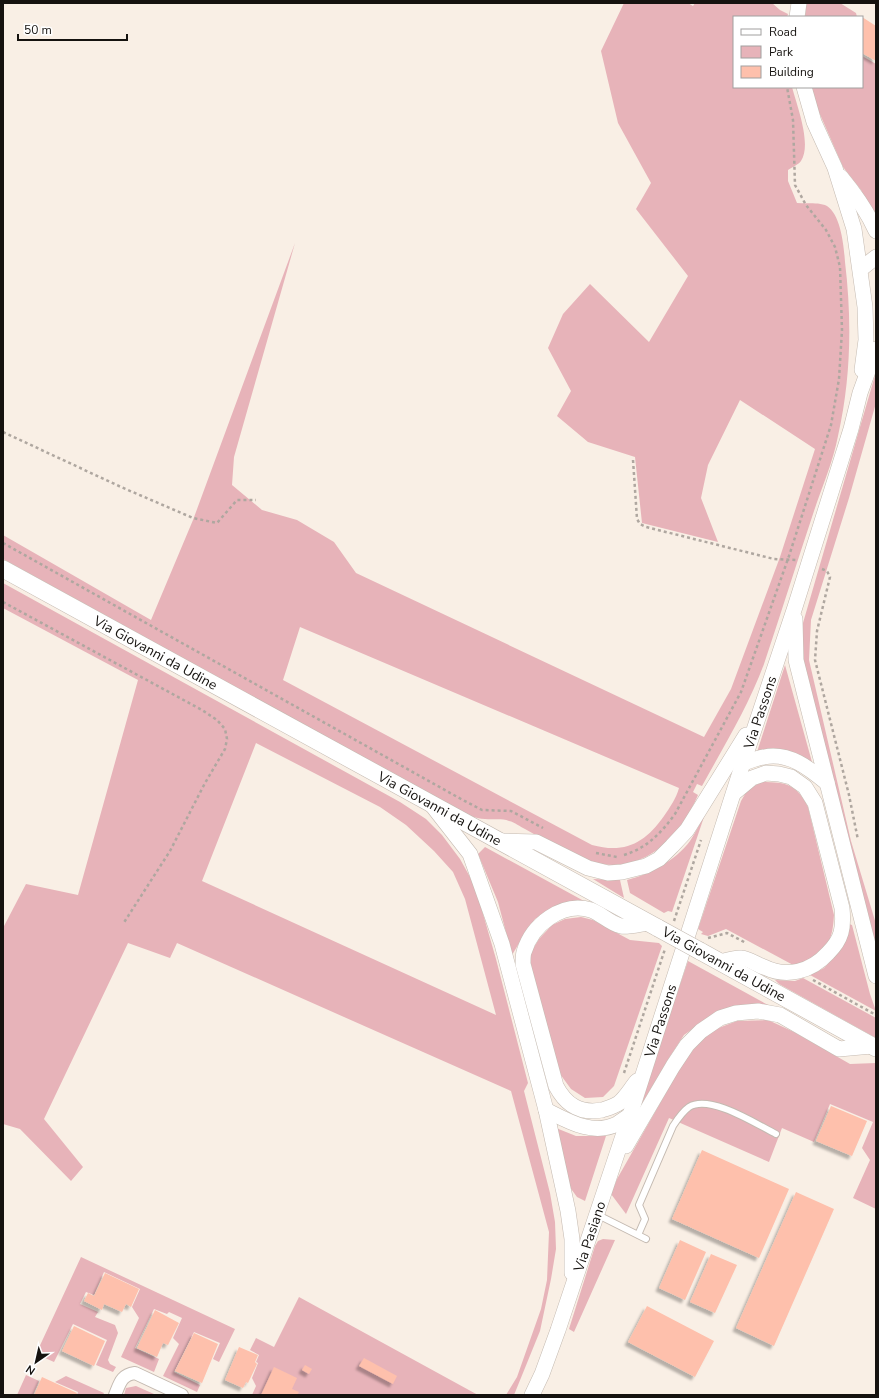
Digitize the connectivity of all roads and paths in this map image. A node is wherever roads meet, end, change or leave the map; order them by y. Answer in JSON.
{"nodes":[{"id":1,"x":799,"y":3,"type":"edge"},
{"id":2,"x":797,"y":16,"type":"edge"},
{"id":3,"x":787,"y":88,"type":"edge"},
{"id":4,"x":804,"y":88,"type":"edge"},
{"id":5,"x":834,"y":168,"type":"junction"},
{"id":6,"x":876,"y":231,"type":"edge"},
{"id":7,"x":876,"y":257,"type":"edge"},
{"id":8,"x":861,"y":269,"type":"junction"},
{"id":9,"x":876,"y":272,"type":"edge"},
{"id":10,"x":876,"y":349,"type":"edge"},
{"id":11,"x":860,"y":393,"type":"junction"},
{"id":12,"x":3,"y":432,"type":"edge"},
{"id":13,"x":633,"y":460,"type":"dead end"},
{"id":14,"x":256,"y":500,"type":"dead end"},
{"id":15,"x":3,"y":543,"type":"edge"},
{"id":16,"x":788,"y":559,"type":"junction"},
{"id":17,"x":810,"y":561,"type":"junction"},
{"id":18,"x":3,"y":569,"type":"edge"},
{"id":19,"x":3,"y":602,"type":"edge"},
{"id":20,"x":795,"y":608,"type":"junction"},
{"id":21,"x":761,"y":712,"type":"junction"},
{"id":22,"x":743,"y":763,"type":"junction"},
{"id":23,"x":827,"y":782,"type":"junction"},
{"id":24,"x":734,"y":793,"type":"junction"},
{"id":25,"x":428,"y":801,"type":"junction"},
{"id":26,"x":547,"y":830,"type":"dead end"},
{"id":27,"x":703,"y":836,"type":"dead end"},
{"id":28,"x":501,"y":841,"type":"junction"},
{"id":29,"x":859,"y":843,"type":"dead end"},
{"id":30,"x":589,"y":852,"type":"dead end"},
{"id":31,"x":123,"y":924,"type":"dead end"},
{"id":32,"x":660,"y":925,"type":"junction"},
{"id":33,"x":665,"y":948,"type":"dead end"},
{"id":34,"x":720,"y":962,"type":"junction"},
{"id":35,"x":876,"y":976,"type":"edge"},
{"id":36,"x":808,"y":978,"type":"dead end"},
{"id":37,"x":876,"y":1015,"type":"edge"},
{"id":38,"x":874,"y":1047,"type":"edge"},
{"id":39,"x":623,"y":1075,"type":"dead end"},
{"id":40,"x":642,"y":1076,"type":"junction"},
{"id":41,"x":546,"y":1110,"type":"junction"},
{"id":42,"x":630,"y":1115,"type":"junction"},
{"id":43,"x":776,"y":1134,"type":"dead end"},
{"id":44,"x":610,"y":1173,"type":"junction"},
{"id":45,"x":568,"y":1211,"type":"junction"},
{"id":46,"x":596,"y":1214,"type":"junction"},
{"id":47,"x":638,"y":1235,"type":"junction"},
{"id":48,"x":646,"y":1239,"type":"dead end"},
{"id":49,"x":572,"y":1286,"type":"junction"},
{"id":50,"x":115,"y":1395,"type":"edge"},
{"id":51,"x":182,"y":1395,"type":"edge"},
{"id":52,"x":532,"y":1395,"type":"edge"}],
"edges":[{"from":1,"to":2,"type":"street"},
{"from":3,"to":16,"type":"path"},
{"from":4,"to":5,"type":"street"},
{"from":5,"to":6,"type":"street"},
{"from":5,"to":8,"type":"street"},
{"from":7,"to":8,"type":"street"},
{"from":8,"to":9,"type":"street"},
{"from":8,"to":11,"type":"street"},
{"from":10,"to":11,"type":"street","name":"Via Passons"},
{"from":11,"to":17,"type":"street","name":"Via Passons"},
{"from":12,"to":14,"type":"path"},
{"from":13,"to":16,"type":"path"},
{"from":15,"to":26,"type":"path"},
{"from":16,"to":17,"type":"path"},
{"from":16,"to":30,"type":"path"},
{"from":17,"to":20,"type":"street","name":"Via Passons"},
{"from":17,"to":29,"type":"path"},
{"from":18,"to":25,"type":"main road","name":"Via Giovanni da Udine"},
{"from":19,"to":31,"type":"path"},
{"from":20,"to":21,"type":"street","name":"Via Passons"},
{"from":20,"to":23,"type":"street"},
{"from":21,"to":22,"type":"street","name":"Via Passons"},
{"from":21,"to":28,"type":"street"},
{"from":22,"to":23,"type":"street"},
{"from":22,"to":24,"type":"street","name":"Via Passons"},
{"from":23,"to":35,"type":"street"},
{"from":24,"to":34,"type":"street"},
{"from":24,"to":40,"type":"street","name":"Via Passons"},
{"from":25,"to":28,"type":"main road","name":"Via Giovanni da Udine"},
{"from":25,"to":41,"type":"street"},
{"from":27,"to":32,"type":"path"},
{"from":28,"to":32,"type":"main road","name":"Via Giovanni da Udine"},
{"from":32,"to":34,"type":"main road","name":"Via Giovanni da Udine","bridge":true},
{"from":32,"to":40,"type":"street"},
{"from":33,"to":39,"type":"path"},
{"from":34,"to":38,"type":"main road","name":"Via Giovanni da Udine"},
{"from":36,"to":37,"type":"path"},
{"from":38,"to":44,"type":"street"},
{"from":40,"to":42,"type":"street","name":"Via Pasiano"},
{"from":41,"to":42,"type":"street"},
{"from":41,"to":45,"type":"street"},
{"from":42,"to":44,"type":"street","name":"Via Pasiano"},
{"from":43,"to":47,"type":"lane"},
{"from":44,"to":46,"type":"street","name":"Via Pasiano"},
{"from":45,"to":46,"type":"street"},
{"from":45,"to":49,"type":"street"},
{"from":46,"to":47,"type":"lane"},
{"from":46,"to":49,"type":"street","name":"Via Pasiano"},
{"from":47,"to":48,"type":"lane"},
{"from":49,"to":52,"type":"street","name":"Via Pasiano"},
{"from":50,"to":51,"type":"street"}]}
